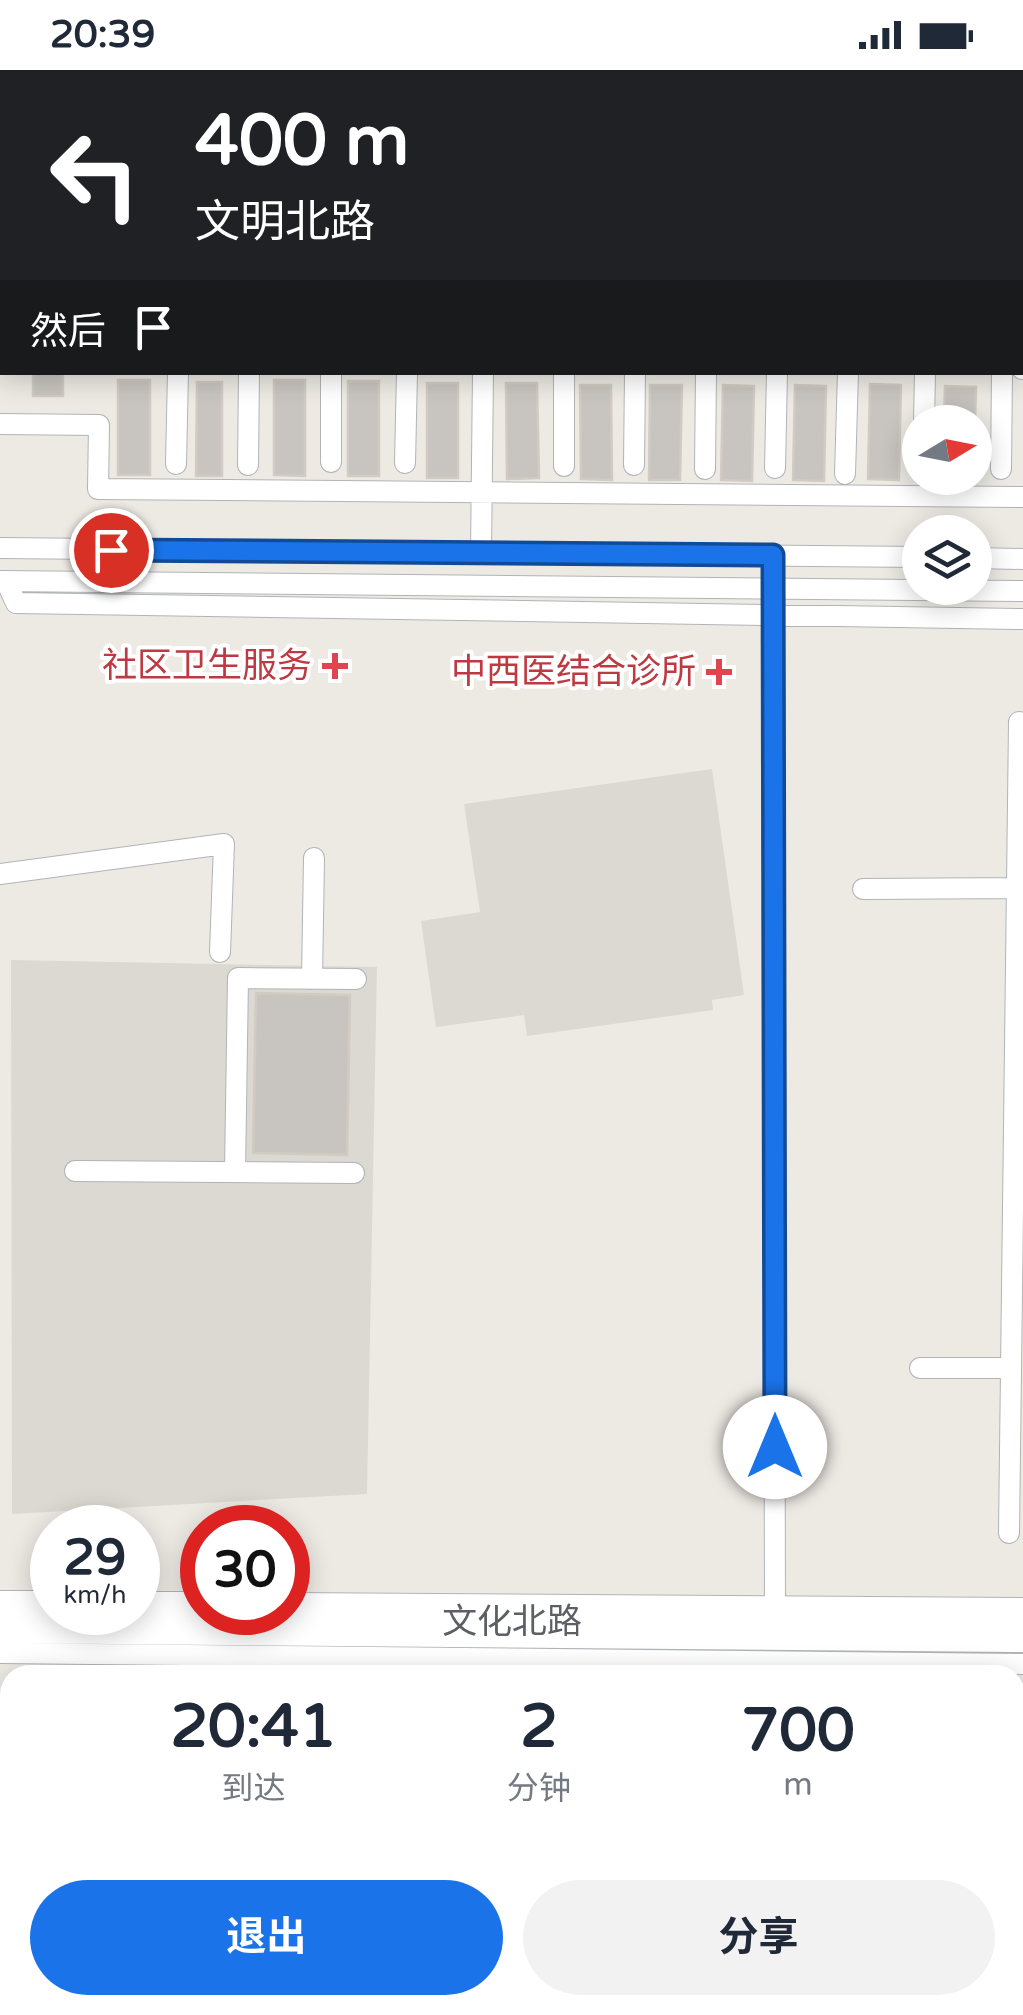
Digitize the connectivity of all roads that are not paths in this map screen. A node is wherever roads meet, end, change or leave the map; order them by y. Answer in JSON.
{"nodes":[{"id":1,"x":178,"y":375,"type":"edge"},
{"id":2,"x":248,"y":375,"type":"edge"},
{"id":3,"x":332,"y":375,"type":"edge"},
{"id":4,"x":407,"y":375,"type":"edge"},
{"id":5,"x":483,"y":375,"type":"edge"},
{"id":6,"x":564,"y":375,"type":"edge"},
{"id":7,"x":636,"y":375,"type":"edge"},
{"id":8,"x":706,"y":375,"type":"edge"},
{"id":9,"x":776,"y":375,"type":"edge"},
{"id":10,"x":848,"y":375,"type":"edge"},
{"id":11,"x":925,"y":375,"type":"edge"},
{"id":12,"x":1002,"y":375,"type":"edge"},
{"id":13,"x":924,"y":405,"type":"edge"},
{"id":14,"x":0,"y":424,"type":"edge"},
{"id":15,"x":331,"y":462,"type":"dead end"},
{"id":16,"x":405,"y":463,"type":"dead end"},
{"id":17,"x":176,"y":464,"type":"dead end"},
{"id":18,"x":248,"y":465,"type":"dead end"},
{"id":19,"x":564,"y":466,"type":"dead end"},
{"id":20,"x":634,"y":466,"type":"dead end"},
{"id":21,"x":776,"y":468,"type":"dead end"},
{"id":22,"x":705,"y":469,"type":"dead end"},
{"id":23,"x":1001,"y":470,"type":"dead end"},
{"id":24,"x":845,"y":474,"type":"dead end"},
{"id":25,"x":482,"y":493,"type":"junction"},
{"id":26,"x":1023,"y":497,"type":"edge"},
{"id":27,"x":0,"y":548,"type":"edge"},
{"id":28,"x":481,"y":554,"type":"junction"},
{"id":29,"x":773,"y":555,"type":"junction"},
{"id":30,"x":902,"y":557,"type":"edge"},
{"id":31,"x":992,"y":558,"type":"edge"},
{"id":32,"x":1023,"y":559,"type":"edge"},
{"id":33,"x":3,"y":581,"type":"edge"},
{"id":34,"x":773,"y":588,"type":"junction"},
{"id":35,"x":1023,"y":591,"type":"edge"},
{"id":36,"x":773,"y":615,"type":"junction"},
{"id":37,"x":1023,"y":619,"type":"edge"},
{"id":38,"x":1019,"y":722,"type":"dead end"},
{"id":39,"x":314,"y":858,"type":"dead end"},
{"id":40,"x":0,"y":874,"type":"edge"},
{"id":41,"x":1017,"y":888,"type":"junction"},
{"id":42,"x":863,"y":889,"type":"dead end"},
{"id":43,"x":220,"y":952,"type":"dead end"},
{"id":44,"x":312,"y":979,"type":"junction"},
{"id":45,"x":356,"y":980,"type":"dead end"},
{"id":46,"x":75,"y":1171,"type":"dead end"},
{"id":47,"x":235,"y":1172,"type":"junction"},
{"id":48,"x":354,"y":1173,"type":"dead end"},
{"id":49,"x":920,"y":1368,"type":"dead end"},
{"id":50,"x":1011,"y":1368,"type":"junction"},
{"id":51,"x":1010,"y":1533,"type":"dead end"},
{"id":52,"x":0,"y":1601,"type":"edge"},
{"id":53,"x":30,"y":1601,"type":"edge"},
{"id":54,"x":310,"y":1604,"type":"edge"},
{"id":55,"x":1023,"y":1608,"type":"edge"},
{"id":56,"x":775,"y":1615,"type":"junction"},
{"id":57,"x":0,"y":1618,"type":"edge"},
{"id":58,"x":1023,"y":1627,"type":"edge"},
{"id":59,"x":0,"y":1633,"type":"edge"},
{"id":60,"x":1023,"y":1642,"type":"edge"},
{"id":61,"x":0,"y":1654,"type":"edge"},
{"id":62,"x":1023,"y":1664,"type":"edge"}],
"edges":[{"from":1,"to":17,"type":"street"},
{"from":2,"to":18,"type":"street"},
{"from":3,"to":15,"type":"street"},
{"from":4,"to":16,"type":"street"},
{"from":5,"to":25,"type":"street"},
{"from":6,"to":19,"type":"street"},
{"from":7,"to":20,"type":"street"},
{"from":8,"to":22,"type":"street"},
{"from":9,"to":21,"type":"street"},
{"from":10,"to":24,"type":"street"},
{"from":11,"to":13,"type":"street"},
{"from":12,"to":23,"type":"street"},
{"from":14,"to":25,"type":"street"},
{"from":25,"to":26,"type":"street"},
{"from":25,"to":28,"type":"street"},
{"from":27,"to":28,"type":"street"},
{"from":28,"to":29,"type":"street"},
{"from":29,"to":30,"type":"street"},
{"from":29,"to":34,"type":"street"},
{"from":31,"to":32,"type":"street"},
{"from":33,"to":34,"type":"street"},
{"from":33,"to":36,"type":"street"},
{"from":34,"to":35,"type":"street"},
{"from":34,"to":36,"type":"street"},
{"from":36,"to":37,"type":"street"},
{"from":36,"to":56,"type":"street"},
{"from":38,"to":41,"type":"street"},
{"from":39,"to":44,"type":"street"},
{"from":40,"to":43,"type":"street"},
{"from":41,"to":42,"type":"street"},
{"from":41,"to":50,"type":"street"},
{"from":44,"to":45,"type":"street"},
{"from":44,"to":47,"type":"street"},
{"from":46,"to":47,"type":"street"},
{"from":47,"to":48,"type":"street"},
{"from":49,"to":50,"type":"street"},
{"from":50,"to":51,"type":"street"},
{"from":52,"to":53,"type":"street"},
{"from":54,"to":56,"type":"street"},
{"from":55,"to":56,"type":"street"},
{"from":56,"to":57,"type":"street","name":"文化北路"},
{"from":56,"to":58,"type":"street","name":"文化北路"},
{"from":59,"to":60,"type":"street","name":"文化北路"},
{"from":61,"to":62,"type":"street"}]}
